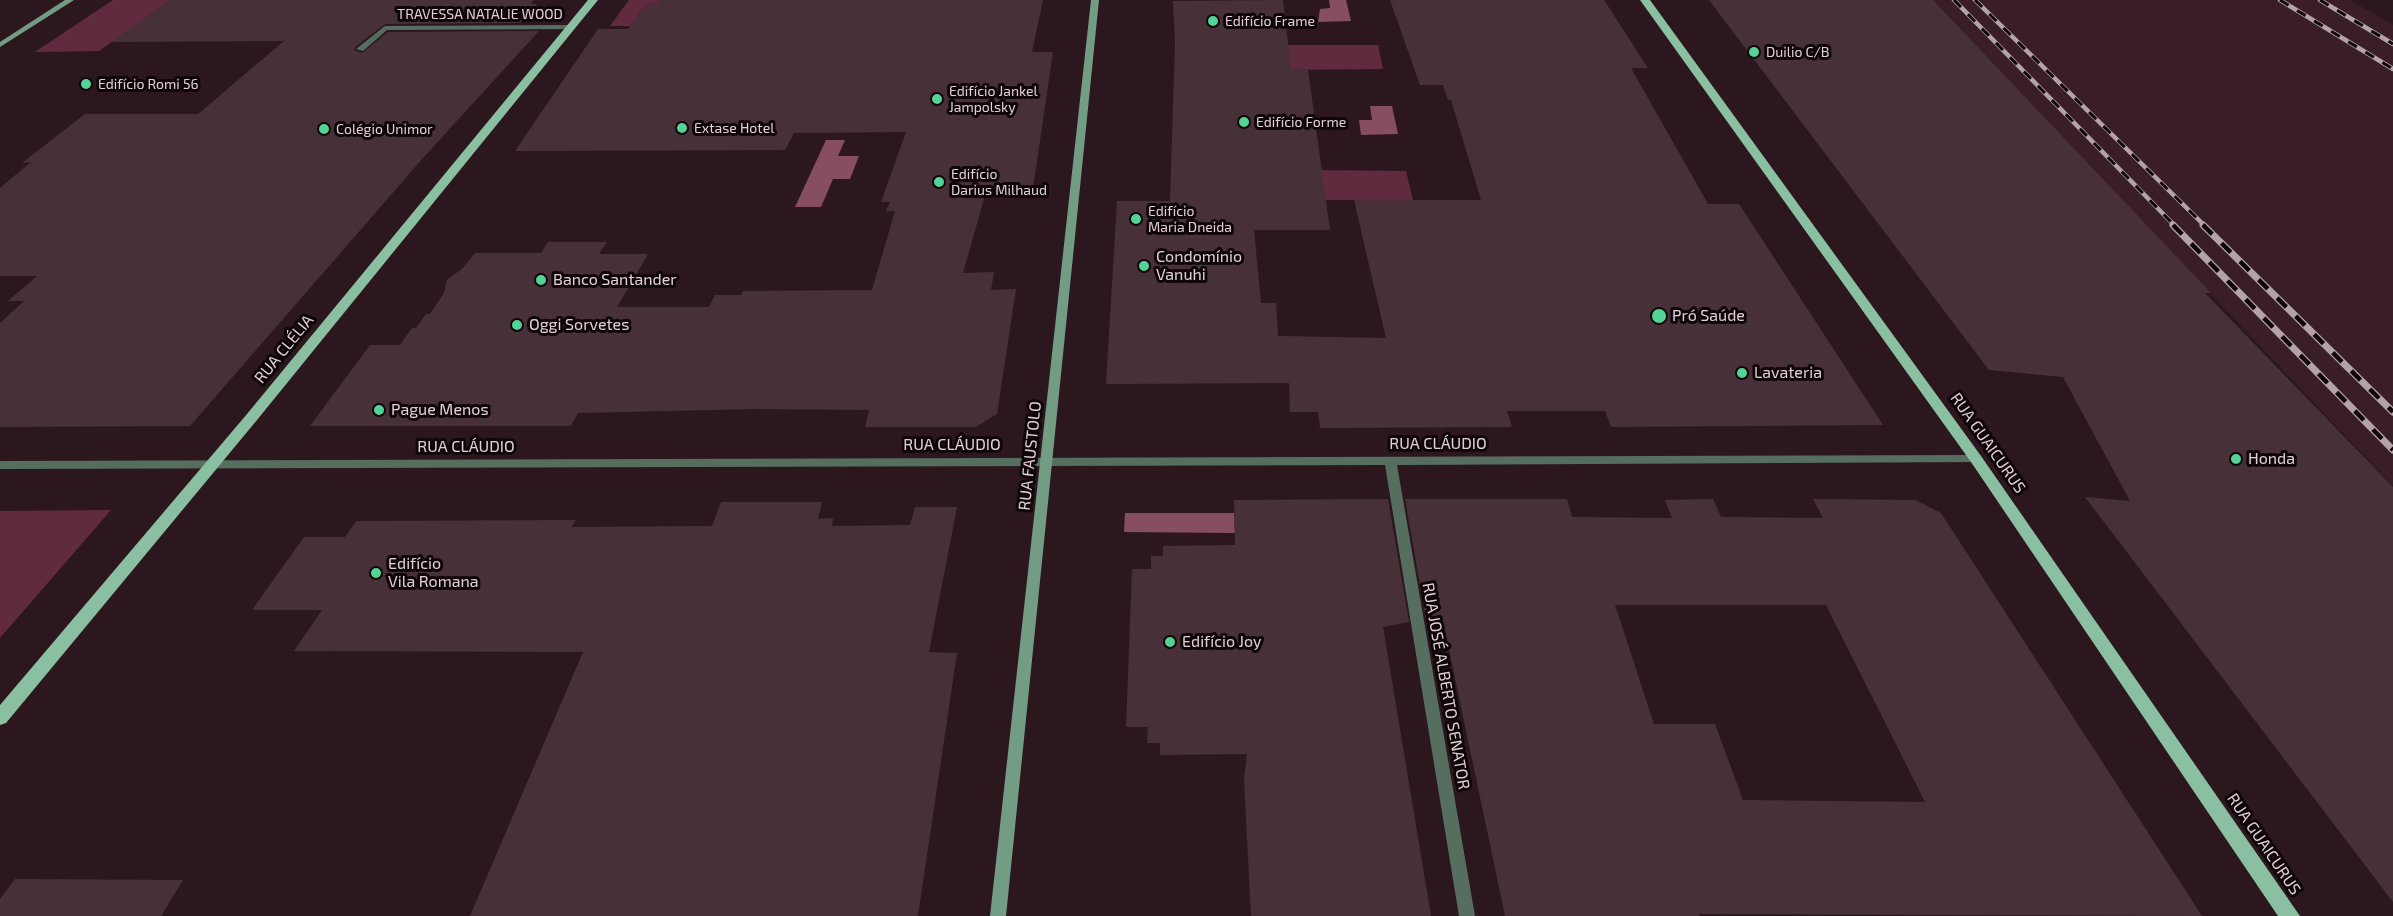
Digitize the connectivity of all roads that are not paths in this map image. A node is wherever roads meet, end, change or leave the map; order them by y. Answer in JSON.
{"nodes":[{"id":1,"x":70,"y":0,"type":"edge"},
{"id":2,"x":593,"y":0,"type":"edge"},
{"id":3,"x":1095,"y":0,"type":"edge"},
{"id":4,"x":1645,"y":0,"type":"edge"},
{"id":5,"x":571,"y":27,"type":"junction"},
{"id":6,"x":0,"y":45,"type":"edge"},
{"id":7,"x":360,"y":49,"type":"dead end"},
{"id":8,"x":1976,"y":459,"type":"junction"},
{"id":9,"x":1047,"y":461,"type":"junction"},
{"id":10,"x":1390,"y":461,"type":"junction"},
{"id":11,"x":0,"y":465,"type":"edge"},
{"id":12,"x":210,"y":465,"type":"junction"},
{"id":13,"x":0,"y":718,"type":"edge"},
{"id":14,"x":998,"y":916,"type":"edge"},
{"id":15,"x":1467,"y":916,"type":"edge"},
{"id":16,"x":2290,"y":916,"type":"edge"}],
"edges":[{"from":1,"to":6,"type":"street"},
{"from":2,"to":5,"type":"main road","name":"RUA CLÉLIA"},
{"from":3,"to":9,"type":"street","name":"RUA FAUSTOLO"},
{"from":4,"to":8,"type":"main road","name":"RUA GUAICURUS"},
{"from":5,"to":7,"type":"street","name":"TRAVESSA NATALIE WOOD"},
{"from":5,"to":12,"type":"main road","name":"RUA CLÉLIA"},
{"from":8,"to":10,"type":"street","name":"RUA CLÁUDIO"},
{"from":8,"to":16,"type":"main road","name":"RUA GUAICURUS"},
{"from":9,"to":10,"type":"street","name":"RUA CLÁUDIO"},
{"from":9,"to":12,"type":"street","name":"RUA CLÁUDIO"},
{"from":9,"to":14,"type":"street","name":"RUA FAUSTOLO"},
{"from":10,"to":15,"type":"street","name":"RUA JOSÉ ALBERTO SENATOR"},
{"from":11,"to":12,"type":"street","name":"RUA CLÁUDIO"},
{"from":12,"to":13,"type":"main road","name":"RUA CLÉLIA"}]}
